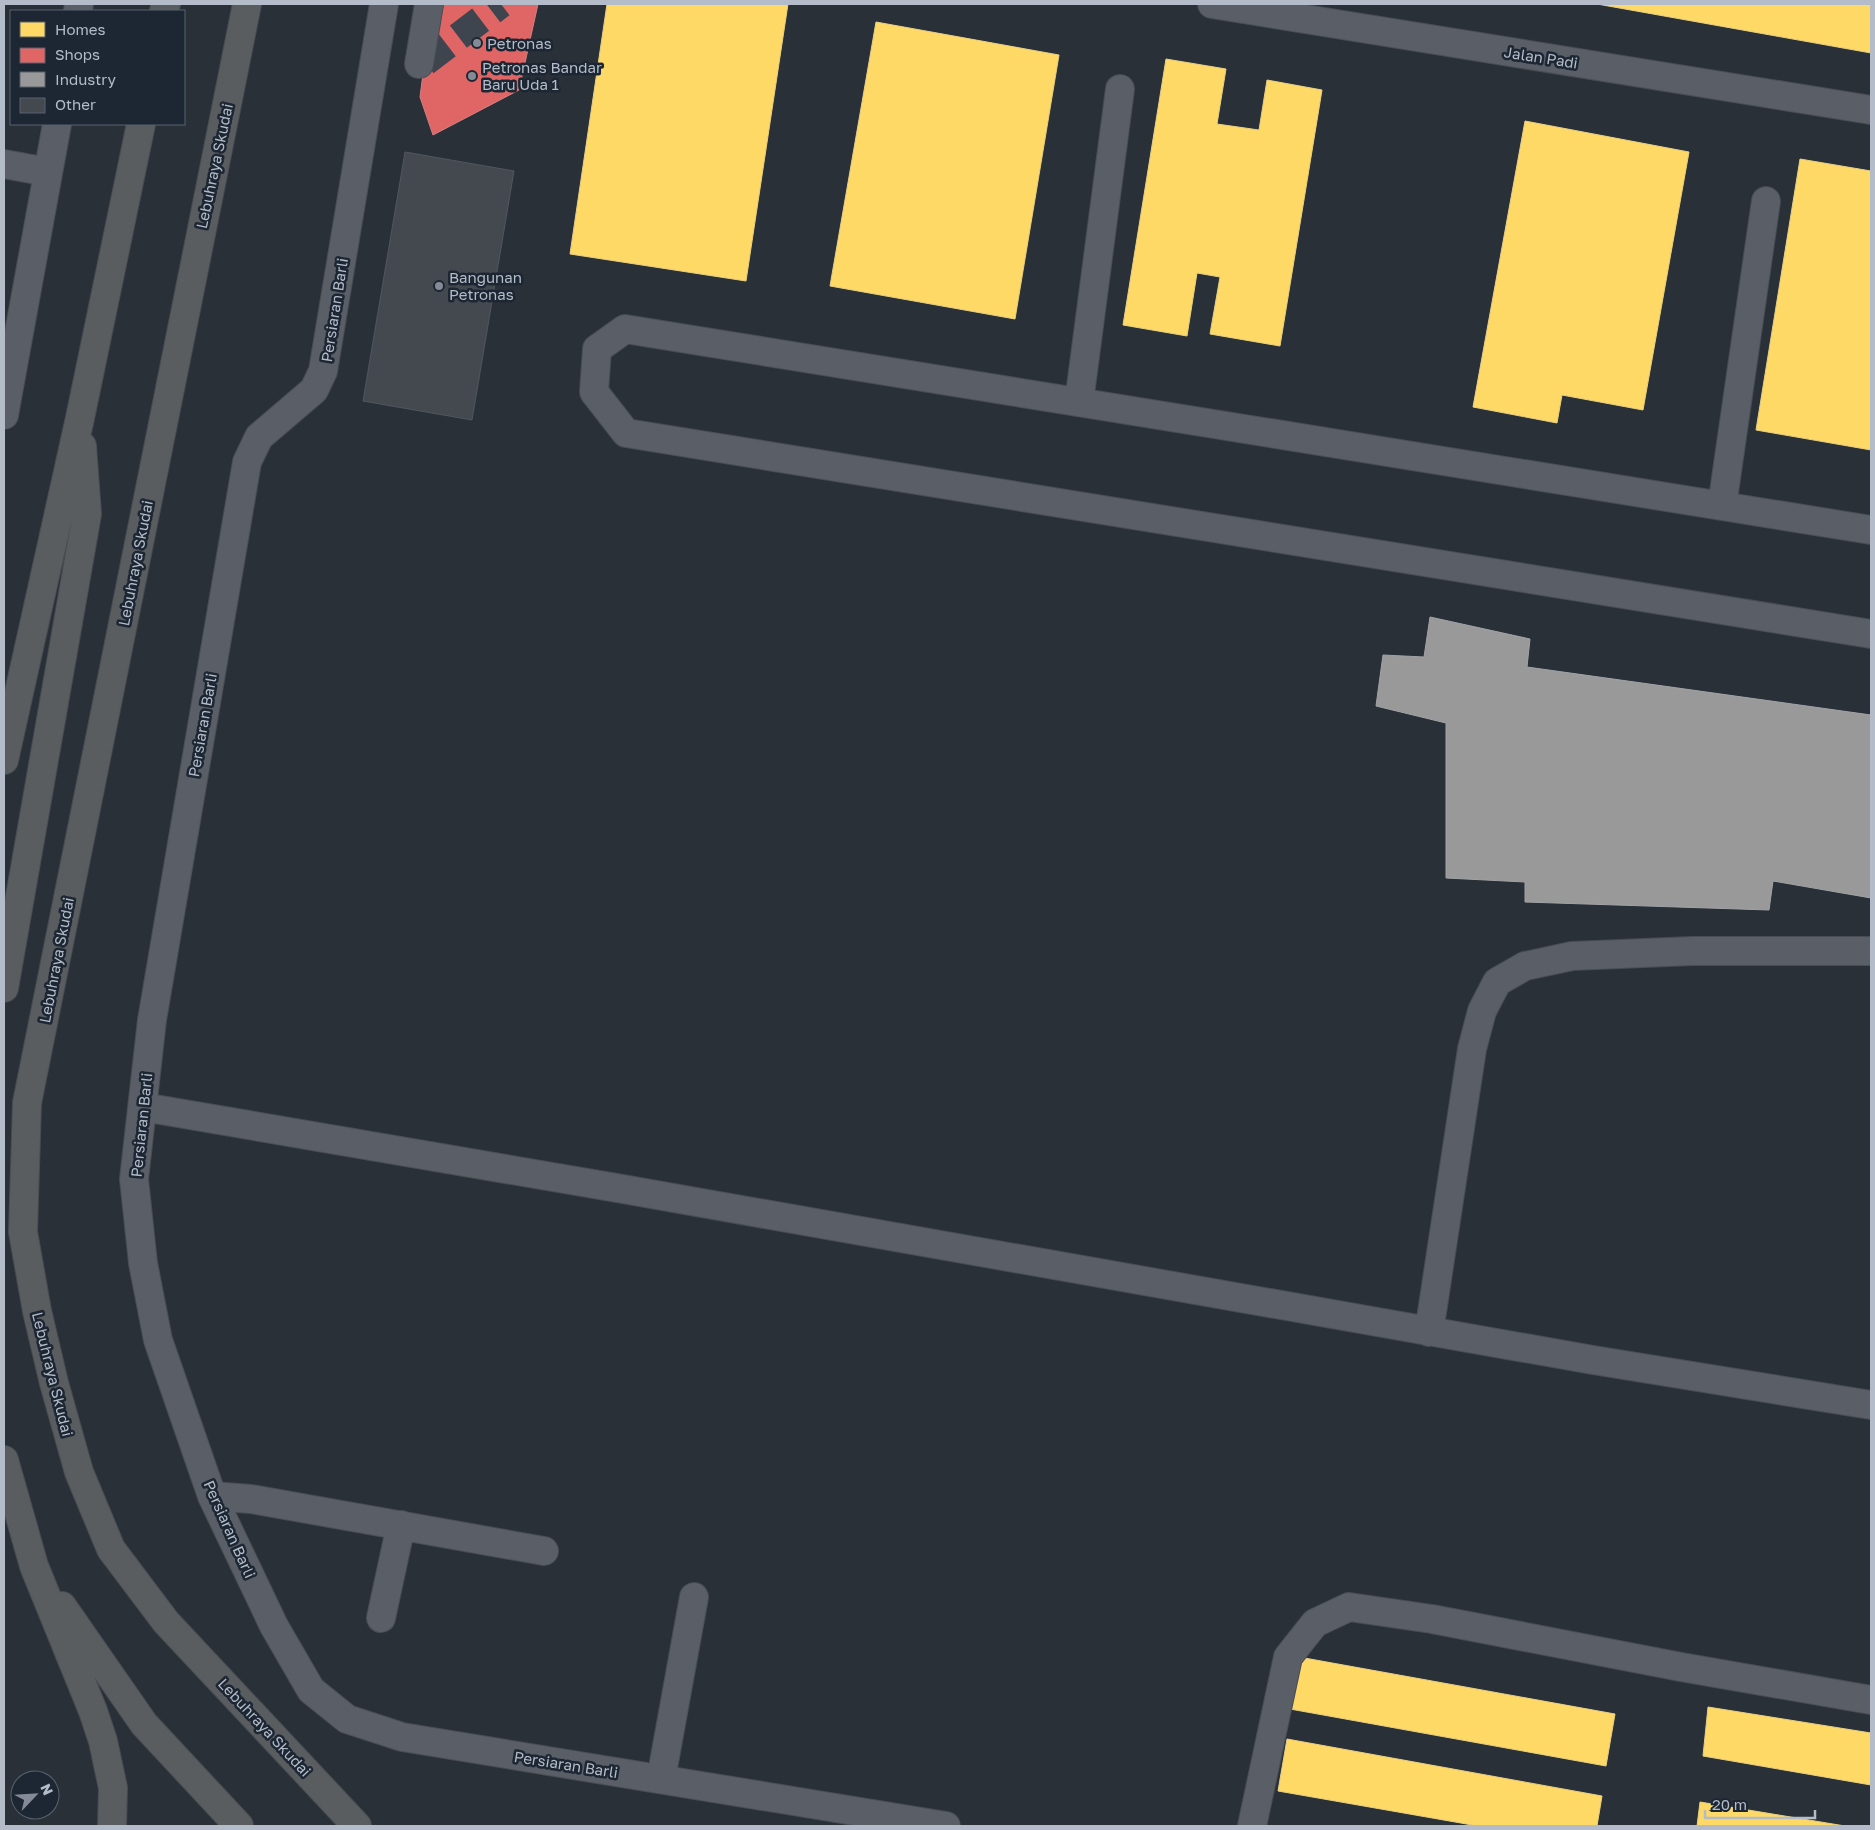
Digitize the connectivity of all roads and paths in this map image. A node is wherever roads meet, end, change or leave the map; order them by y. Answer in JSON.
{"nodes":[{"id":1,"x":247,"y":4,"type":"edge"},
{"id":2,"x":384,"y":4,"type":"edge"},
{"id":3,"x":429,"y":4,"type":"edge"},
{"id":4,"x":1212,"y":4,"type":"edge"},
{"id":5,"x":374,"y":69,"type":"junction"},
{"id":6,"x":1120,"y":89,"type":"dead end"},
{"id":7,"x":1871,"y":110,"type":"edge"},
{"id":8,"x":57,"y":125,"type":"edge"},
{"id":9,"x":141,"y":125,"type":"edge"},
{"id":10,"x":4,"y":164,"type":"edge"},
{"id":11,"x":48,"y":172,"type":"junction"},
{"id":12,"x":1766,"y":201,"type":"dead end"},
{"id":13,"x":1079,"y":402,"type":"junction"},
{"id":14,"x":4,"y":415,"type":"edge"},
{"id":15,"x":80,"y":418,"type":"junction"},
{"id":16,"x":1722,"y":506,"type":"junction"},
{"id":17,"x":1871,"y":530,"type":"edge"},
{"id":18,"x":1871,"y":634,"type":"edge"},
{"id":19,"x":4,"y":760,"type":"edge"},
{"id":20,"x":1871,"y":951,"type":"edge"},
{"id":21,"x":4,"y":988,"type":"edge"},
{"id":22,"x":142,"y":1107,"type":"junction"},
{"id":23,"x":1429,"y":1332,"type":"junction"},
{"id":24,"x":1871,"y":1405,"type":"edge"},
{"id":25,"x":4,"y":1460,"type":"edge"},
{"id":26,"x":212,"y":1496,"type":"junction"},
{"id":27,"x":401,"y":1526,"type":"junction"},
{"id":28,"x":544,"y":1551,"type":"dead end"},
{"id":29,"x":34,"y":1566,"type":"junction"},
{"id":30,"x":694,"y":1597,"type":"dead end"},
{"id":31,"x":381,"y":1618,"type":"dead end"},
{"id":32,"x":1871,"y":1700,"type":"edge"},
{"id":33,"x":661,"y":1779,"type":"junction"},
{"id":34,"x":112,"y":1826,"type":"edge"},
{"id":35,"x":239,"y":1826,"type":"edge"},
{"id":36,"x":357,"y":1826,"type":"edge"},
{"id":37,"x":946,"y":1826,"type":"edge"},
{"id":38,"x":1252,"y":1826,"type":"edge"}],
"edges":[{"from":1,"to":36,"type":"highway","name":"Lebuhraya Skudai"},
{"from":2,"to":5,"type":"street","name":"Persiaran Barli"},
{"from":3,"to":5,"type":"street"},
{"from":4,"to":7,"type":"street","name":"Jalan Padi"},
{"from":5,"to":22,"type":"street","name":"Persiaran Barli"},
{"from":6,"to":13,"type":"street"},
{"from":8,"to":11,"type":"street"},
{"from":9,"to":15,"type":"highway"},
{"from":10,"to":11,"type":"street"},
{"from":11,"to":14,"type":"street"},
{"from":12,"to":16,"type":"street"},
{"from":13,"to":16,"type":"street"},
{"from":13,"to":18,"type":"street"},
{"from":15,"to":19,"type":"highway"},
{"from":15,"to":21,"type":"highway"},
{"from":16,"to":17,"type":"street"},
{"from":20,"to":23,"type":"street"},
{"from":22,"to":23,"type":"street"},
{"from":22,"to":26,"type":"street","name":"Persiaran Barli"},
{"from":23,"to":24,"type":"street"},
{"from":25,"to":29,"type":"highway"},
{"from":26,"to":27,"type":"street"},
{"from":26,"to":33,"type":"street","name":"Persiaran Barli"},
{"from":27,"to":28,"type":"street"},
{"from":27,"to":31,"type":"street"},
{"from":29,"to":34,"type":"highway"},
{"from":29,"to":35,"type":"highway"},
{"from":30,"to":33,"type":"street"},
{"from":32,"to":38,"type":"street"},
{"from":33,"to":37,"type":"street","name":"Persiaran Barli"}]}
